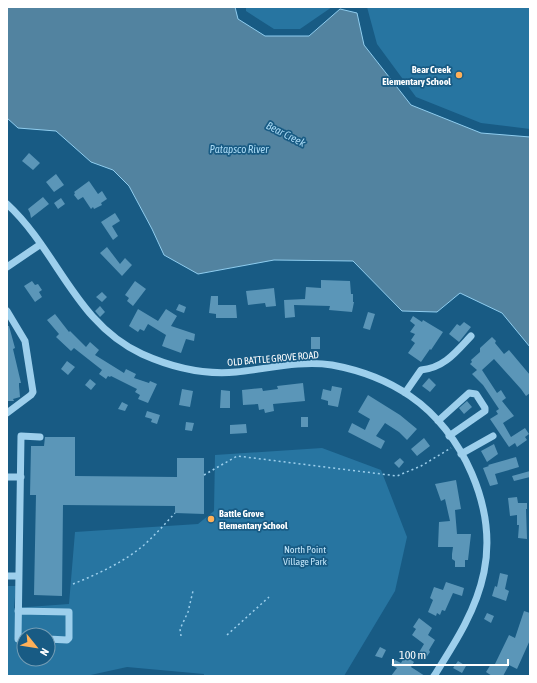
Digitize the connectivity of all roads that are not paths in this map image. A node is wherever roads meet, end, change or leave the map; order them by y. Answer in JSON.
{"nodes":[{"id":1,"x":7,"y":204,"type":"edge"},
{"id":2,"x":41,"y":244,"type":"junction"},
{"id":3,"x":7,"y":267,"type":"edge"},
{"id":4,"x":7,"y":311,"type":"edge"},
{"id":5,"x":471,"y":336,"type":"dead end"},
{"id":6,"x":406,"y":393,"type":"junction"},
{"id":7,"x":7,"y":413,"type":"edge"},
{"id":8,"x":438,"y":421,"type":"junction"},
{"id":9,"x":449,"y":436,"type":"junction"},
{"id":10,"x":493,"y":436,"type":"dead end"},
{"id":11,"x":40,"y":437,"type":"dead end"},
{"id":12,"x":461,"y":454,"type":"junction"},
{"id":13,"x":7,"y":477,"type":"edge"},
{"id":14,"x":21,"y":477,"type":"junction"},
{"id":15,"x":7,"y":576,"type":"edge"},
{"id":16,"x":18,"y":576,"type":"junction"},
{"id":17,"x":18,"y":611,"type":"junction"},
{"id":18,"x":18,"y":627,"type":"edge"},
{"id":19,"x":56,"y":639,"type":"edge"},
{"id":20,"x":434,"y":676,"type":"edge"}],
"edges":[{"from":1,"to":2,"type":"street","name":"OLD BATTLE GROVE ROAD"},
{"from":2,"to":3,"type":"street"},
{"from":2,"to":6,"type":"street","name":"OLD BATTLE GROVE ROAD"},
{"from":4,"to":7,"type":"street"},
{"from":5,"to":6,"type":"street"},
{"from":6,"to":8,"type":"street","name":"OLD BATTLE GROVE ROAD"},
{"from":8,"to":9,"type":"street","name":"OLD BATTLE GROVE ROAD"},
{"from":8,"to":9,"type":"street"},
{"from":9,"to":12,"type":"street","name":"OLD BATTLE GROVE ROAD"},
{"from":10,"to":12,"type":"street"},
{"from":11,"to":14,"type":"street"},
{"from":12,"to":20,"type":"street","name":"OLD BATTLE GROVE ROAD"},
{"from":13,"to":14,"type":"street"},
{"from":14,"to":16,"type":"street"},
{"from":15,"to":16,"type":"street"},
{"from":16,"to":17,"type":"street"},
{"from":17,"to":18,"type":"street"},
{"from":17,"to":19,"type":"street"}]}
